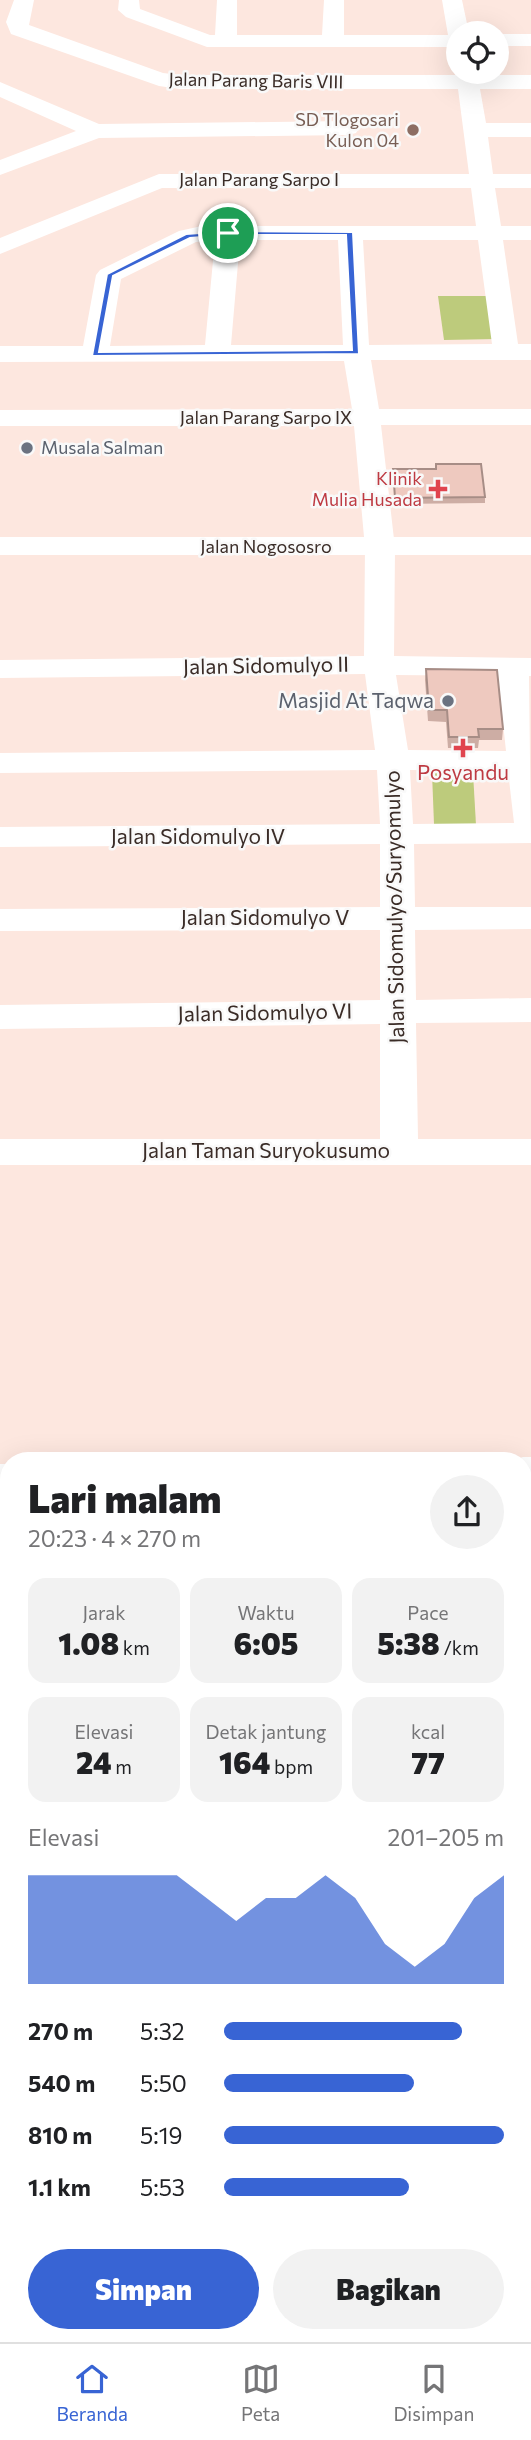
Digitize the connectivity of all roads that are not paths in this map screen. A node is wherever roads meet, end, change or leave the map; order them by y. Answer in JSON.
{"nodes":[{"id":1,"x":24,"y":0,"type":"edge"},
{"id":2,"x":129,"y":0,"type":"edge"},
{"id":3,"x":227,"y":0,"type":"edge"},
{"id":4,"x":334,"y":0,"type":"edge"},
{"id":5,"x":452,"y":0,"type":"edge"},
{"id":6,"x":456,"y":21,"type":"edge"},
{"id":7,"x":333,"y":40,"type":"junction"},
{"id":8,"x":509,"y":40,"type":"edge"},
{"id":9,"x":531,"y":40,"type":"edge"},
{"id":10,"x":226,"y":41,"type":"junction"},
{"id":11,"x":446,"y":41,"type":"edge"},
{"id":12,"x":446,"y":78,"type":"edge"},
{"id":13,"x":509,"y":80,"type":"edge"},
{"id":14,"x":346,"y":82,"type":"junction"},
{"id":15,"x":531,"y":82,"type":"edge"},
{"id":16,"x":470,"y":84,"type":"edge"},
{"id":17,"x":0,"y":89,"type":"edge"},
{"id":18,"x":348,"y":128,"type":"junction"},
{"id":19,"x":475,"y":130,"type":"junction"},
{"id":20,"x":531,"y":130,"type":"edge"},
{"id":21,"x":96,"y":131,"type":"junction"},
{"id":22,"x":0,"y":143,"type":"edge"},
{"id":23,"x":30,"y":156,"type":"junction"},
{"id":24,"x":0,"y":168,"type":"edge"},
{"id":25,"x":348,"y":180,"type":"junction"},
{"id":26,"x":482,"y":181,"type":"junction"},
{"id":27,"x":531,"y":181,"type":"edge"},
{"id":28,"x":489,"y":232,"type":"junction"},
{"id":29,"x":228,"y":233,"type":"junction"},
{"id":30,"x":350,"y":233,"type":"junction"},
{"id":31,"x":531,"y":233,"type":"edge"},
{"id":32,"x":0,"y":247,"type":"edge"},
{"id":33,"x":356,"y":352,"type":"junction"},
{"id":34,"x":518,"y":352,"type":"edge"},
{"id":35,"x":217,"y":353,"type":"junction"},
{"id":36,"x":0,"y":354,"type":"edge"},
{"id":37,"x":95,"y":354,"type":"junction"},
{"id":38,"x":531,"y":417,"type":"edge"},
{"id":39,"x":0,"y":418,"type":"edge"},
{"id":40,"x":367,"y":418,"type":"junction"},
{"id":41,"x":0,"y":523,"type":"edge"},
{"id":42,"x":531,"y":524,"type":"edge"},
{"id":43,"x":379,"y":537,"type":"junction"},
{"id":44,"x":531,"y":545,"type":"edge"},
{"id":45,"x":0,"y":546,"type":"edge"},
{"id":46,"x":379,"y":664,"type":"junction"},
{"id":47,"x":522,"y":667,"type":"edge"},
{"id":48,"x":0,"y":668,"type":"edge"},
{"id":49,"x":393,"y":760,"type":"junction"},
{"id":50,"x":528,"y":761,"type":"edge"},
{"id":51,"x":0,"y":763,"type":"edge"},
{"id":52,"x":531,"y":827,"type":"edge"},
{"id":53,"x":531,"y":833,"type":"edge"},
{"id":54,"x":397,"y":836,"type":"junction"},
{"id":55,"x":0,"y":837,"type":"edge"},
{"id":56,"x":395,"y":918,"type":"junction"},
{"id":57,"x":531,"y":918,"type":"edge"},
{"id":58,"x":0,"y":920,"type":"edge"},
{"id":59,"x":396,"y":1010,"type":"junction"},
{"id":60,"x":531,"y":1010,"type":"edge"},
{"id":61,"x":0,"y":1017,"type":"edge"},
{"id":62,"x":399,"y":1151,"type":"junction"},
{"id":63,"x":0,"y":1152,"type":"edge"},
{"id":64,"x":531,"y":1152,"type":"edge"}],
"edges":[{"from":1,"to":14,"type":"street","name":"Jalan Parang Baris VIII"},
{"from":2,"to":10,"type":"street"},
{"from":3,"to":10,"type":"street"},
{"from":4,"to":7,"type":"street"},
{"from":5,"to":6,"type":"street"},
{"from":7,"to":10,"type":"street"},
{"from":7,"to":11,"type":"street"},
{"from":8,"to":9,"type":"street"},
{"from":12,"to":14,"type":"street","name":"Jalan Parang Baris VIII"},
{"from":13,"to":15,"type":"street","name":"Jalan Parang Baris VIII"},
{"from":14,"to":18,"type":"street"},
{"from":16,"to":19,"type":"street"},
{"from":17,"to":21,"type":"street"},
{"from":18,"to":21,"type":"street"},
{"from":18,"to":25,"type":"street"},
{"from":19,"to":20,"type":"street"},
{"from":19,"to":26,"type":"street"},
{"from":21,"to":23,"type":"street"},
{"from":22,"to":23,"type":"street"},
{"from":23,"to":24,"type":"street"},
{"from":25,"to":26,"type":"street","name":"Jalan Parang Sarpo I"},
{"from":25,"to":32,"type":"street","name":"Jalan Parang Sarpo I"},
{"from":26,"to":27,"type":"street","name":"Jalan Parang Sarpo I"},
{"from":26,"to":28,"type":"street"},
{"from":28,"to":30,"type":"street"},
{"from":28,"to":31,"type":"street"},
{"from":28,"to":34,"type":"street"},
{"from":29,"to":30,"type":"street"},
{"from":29,"to":35,"type":"street"},
{"from":29,"to":37,"type":"street"},
{"from":30,"to":33,"type":"street","name":"Jalan Sidomulyo/Suryomulyo"},
{"from":33,"to":34,"type":"street"},
{"from":33,"to":35,"type":"street"},
{"from":33,"to":40,"type":"street","name":"Jalan Sidomulyo/Suryomulyo"},
{"from":35,"to":37,"type":"street"},
{"from":36,"to":37,"type":"street"},
{"from":38,"to":40,"type":"street","name":"Jalan Parang Sarpo IX"},
{"from":39,"to":40,"type":"street","name":"Jalan Parang Sarpo IX"},
{"from":40,"to":43,"type":"street","name":"Jalan Sidomulyo/Suryomulyo"},
{"from":41,"to":43,"type":"street","name":"Jalan Nogososro"},
{"from":42,"to":43,"type":"street","name":"Jalan Nogososro"},
{"from":43,"to":44,"type":"street","name":"Jalan Nogososro"},
{"from":43,"to":45,"type":"street","name":"Jalan Nogososro"},
{"from":43,"to":46,"type":"street","name":"Jalan Sidomulyo/Suryomulyo"},
{"from":46,"to":47,"type":"street","name":"Jalan Sidomulyo II"},
{"from":46,"to":48,"type":"street","name":"Jalan Sidomulyo II"},
{"from":46,"to":49,"type":"street","name":"Jalan Sidomulyo/Suryomulyo"},
{"from":47,"to":50,"type":"street"},
{"from":49,"to":50,"type":"street"},
{"from":49,"to":51,"type":"street"},
{"from":49,"to":54,"type":"street","name":"Jalan Sidomulyo/Suryomulyo"},
{"from":50,"to":52,"type":"street"},
{"from":53,"to":54,"type":"street","name":"Jalan Sidomulyo IV"},
{"from":54,"to":55,"type":"street","name":"Jalan Sidomulyo IV"},
{"from":54,"to":56,"type":"street","name":"Jalan Sidomulyo/Suryomulyo"},
{"from":56,"to":57,"type":"street","name":"Jalan Sidomulyo V"},
{"from":56,"to":58,"type":"street","name":"Jalan Sidomulyo V"},
{"from":56,"to":59,"type":"street","name":"Jalan Sidomulyo/Suryomulyo"},
{"from":59,"to":60,"type":"street","name":"Jalan Sidomulyo VI"},
{"from":59,"to":61,"type":"street","name":"Jalan Sidomulyo VI"},
{"from":59,"to":62,"type":"street","name":"Jalan Sidomulyo/Suryomulyo"},
{"from":62,"to":63,"type":"street","name":"Jalan Taman Suryokusumo"},
{"from":62,"to":64,"type":"street","name":"Jalan Taman Suryokusumo"}]}
